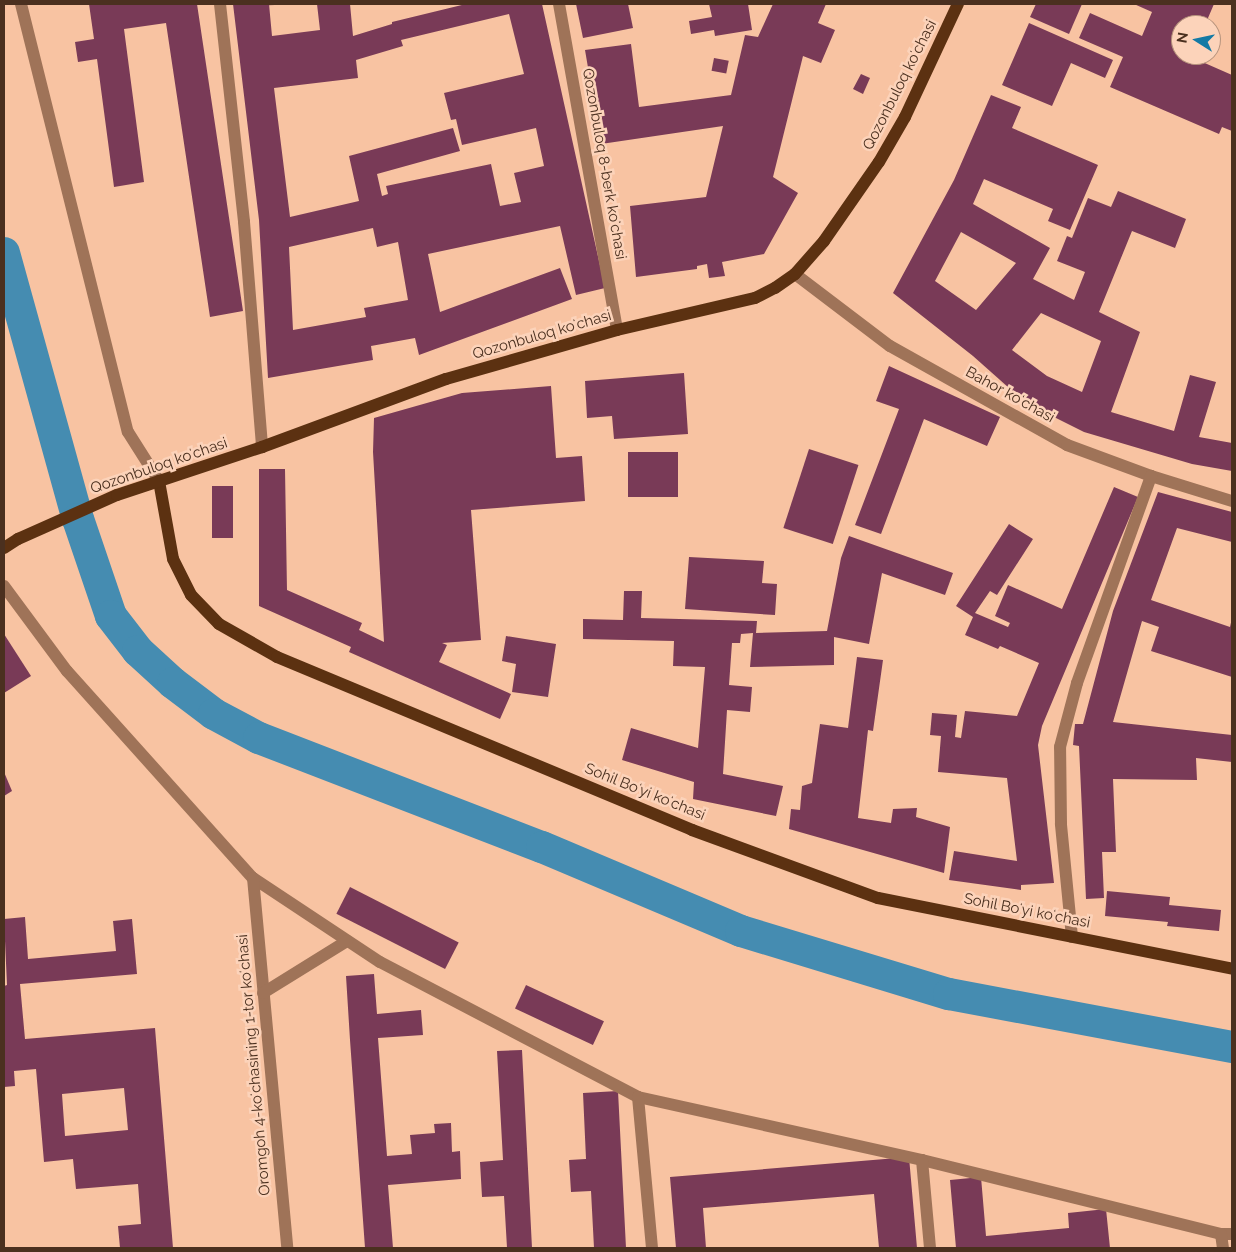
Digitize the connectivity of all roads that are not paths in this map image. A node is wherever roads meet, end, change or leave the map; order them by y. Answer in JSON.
{"nodes":[{"id":1,"x":21,"y":4,"type":"edge"},
{"id":2,"x":220,"y":4,"type":"edge"},
{"id":3,"x":559,"y":4,"type":"edge"},
{"id":4,"x":958,"y":4,"type":"edge"},
{"id":5,"x":795,"y":274,"type":"junction"},
{"id":6,"x":617,"y":330,"type":"junction"},
{"id":7,"x":262,"y":447,"type":"junction"},
{"id":8,"x":1151,"y":476,"type":"junction"},
{"id":9,"x":159,"y":481,"type":"junction"},
{"id":10,"x":1232,"y":500,"type":"edge"},
{"id":11,"x":4,"y":548,"type":"edge"},
{"id":12,"x":4,"y":586,"type":"edge"},
{"id":13,"x":252,"y":878,"type":"junction"},
{"id":14,"x":1072,"y":937,"type":"junction"},
{"id":15,"x":347,"y":941,"type":"junction"},
{"id":16,"x":1232,"y":970,"type":"edge"},
{"id":17,"x":263,"y":994,"type":"junction"},
{"id":18,"x":638,"y":1097,"type":"junction"},
{"id":19,"x":922,"y":1160,"type":"junction"},
{"id":20,"x":1227,"y":1234,"type":"edge"},
{"id":21,"x":287,"y":1248,"type":"edge"},
{"id":22,"x":652,"y":1248,"type":"edge"},
{"id":23,"x":930,"y":1248,"type":"edge"},
{"id":24,"x":1223,"y":1248,"type":"edge"}],
"edges":[{"from":1,"to":9,"type":"street"},
{"from":2,"to":7,"type":"street"},
{"from":3,"to":6,"type":"street","name":"Qozonbuloq 8-berk koʻchasi"},
{"from":4,"to":5,"type":"main road","name":"Qozonbuloq koʻchasi"},
{"from":5,"to":6,"type":"main road","name":"Qozonbuloq koʻchasi"},
{"from":5,"to":8,"type":"street","name":"Bahor koʻchasi"},
{"from":6,"to":7,"type":"main road","name":"Qozonbuloq koʻchasi"},
{"from":7,"to":9,"type":"main road","name":"Qozonbuloq koʻchasi"},
{"from":8,"to":10,"type":"street","name":"Bahor koʻchasi"},
{"from":8,"to":14,"type":"street"},
{"from":9,"to":11,"type":"main road","name":"Qozonbuloq koʻchasi"},
{"from":9,"to":14,"type":"main road","name":"Sohil Boʻyi koʻchasi"},
{"from":12,"to":13,"type":"street"},
{"from":13,"to":15,"type":"street"},
{"from":13,"to":17,"type":"street","name":"Oromgoh 4-koʻchasining 1-tor koʻchasi"},
{"from":14,"to":16,"type":"main road","name":"Sohil Boʻyi koʻchasi"},
{"from":15,"to":17,"type":"street"},
{"from":15,"to":18,"type":"street"},
{"from":17,"to":21,"type":"street","name":"Oromgoh 4-koʻchasining 1-tor koʻchasi"},
{"from":18,"to":19,"type":"street"},
{"from":18,"to":22,"type":"street"},
{"from":19,"to":20,"type":"street"},
{"from":19,"to":23,"type":"street"},
{"from":20,"to":24,"type":"street"}]}
